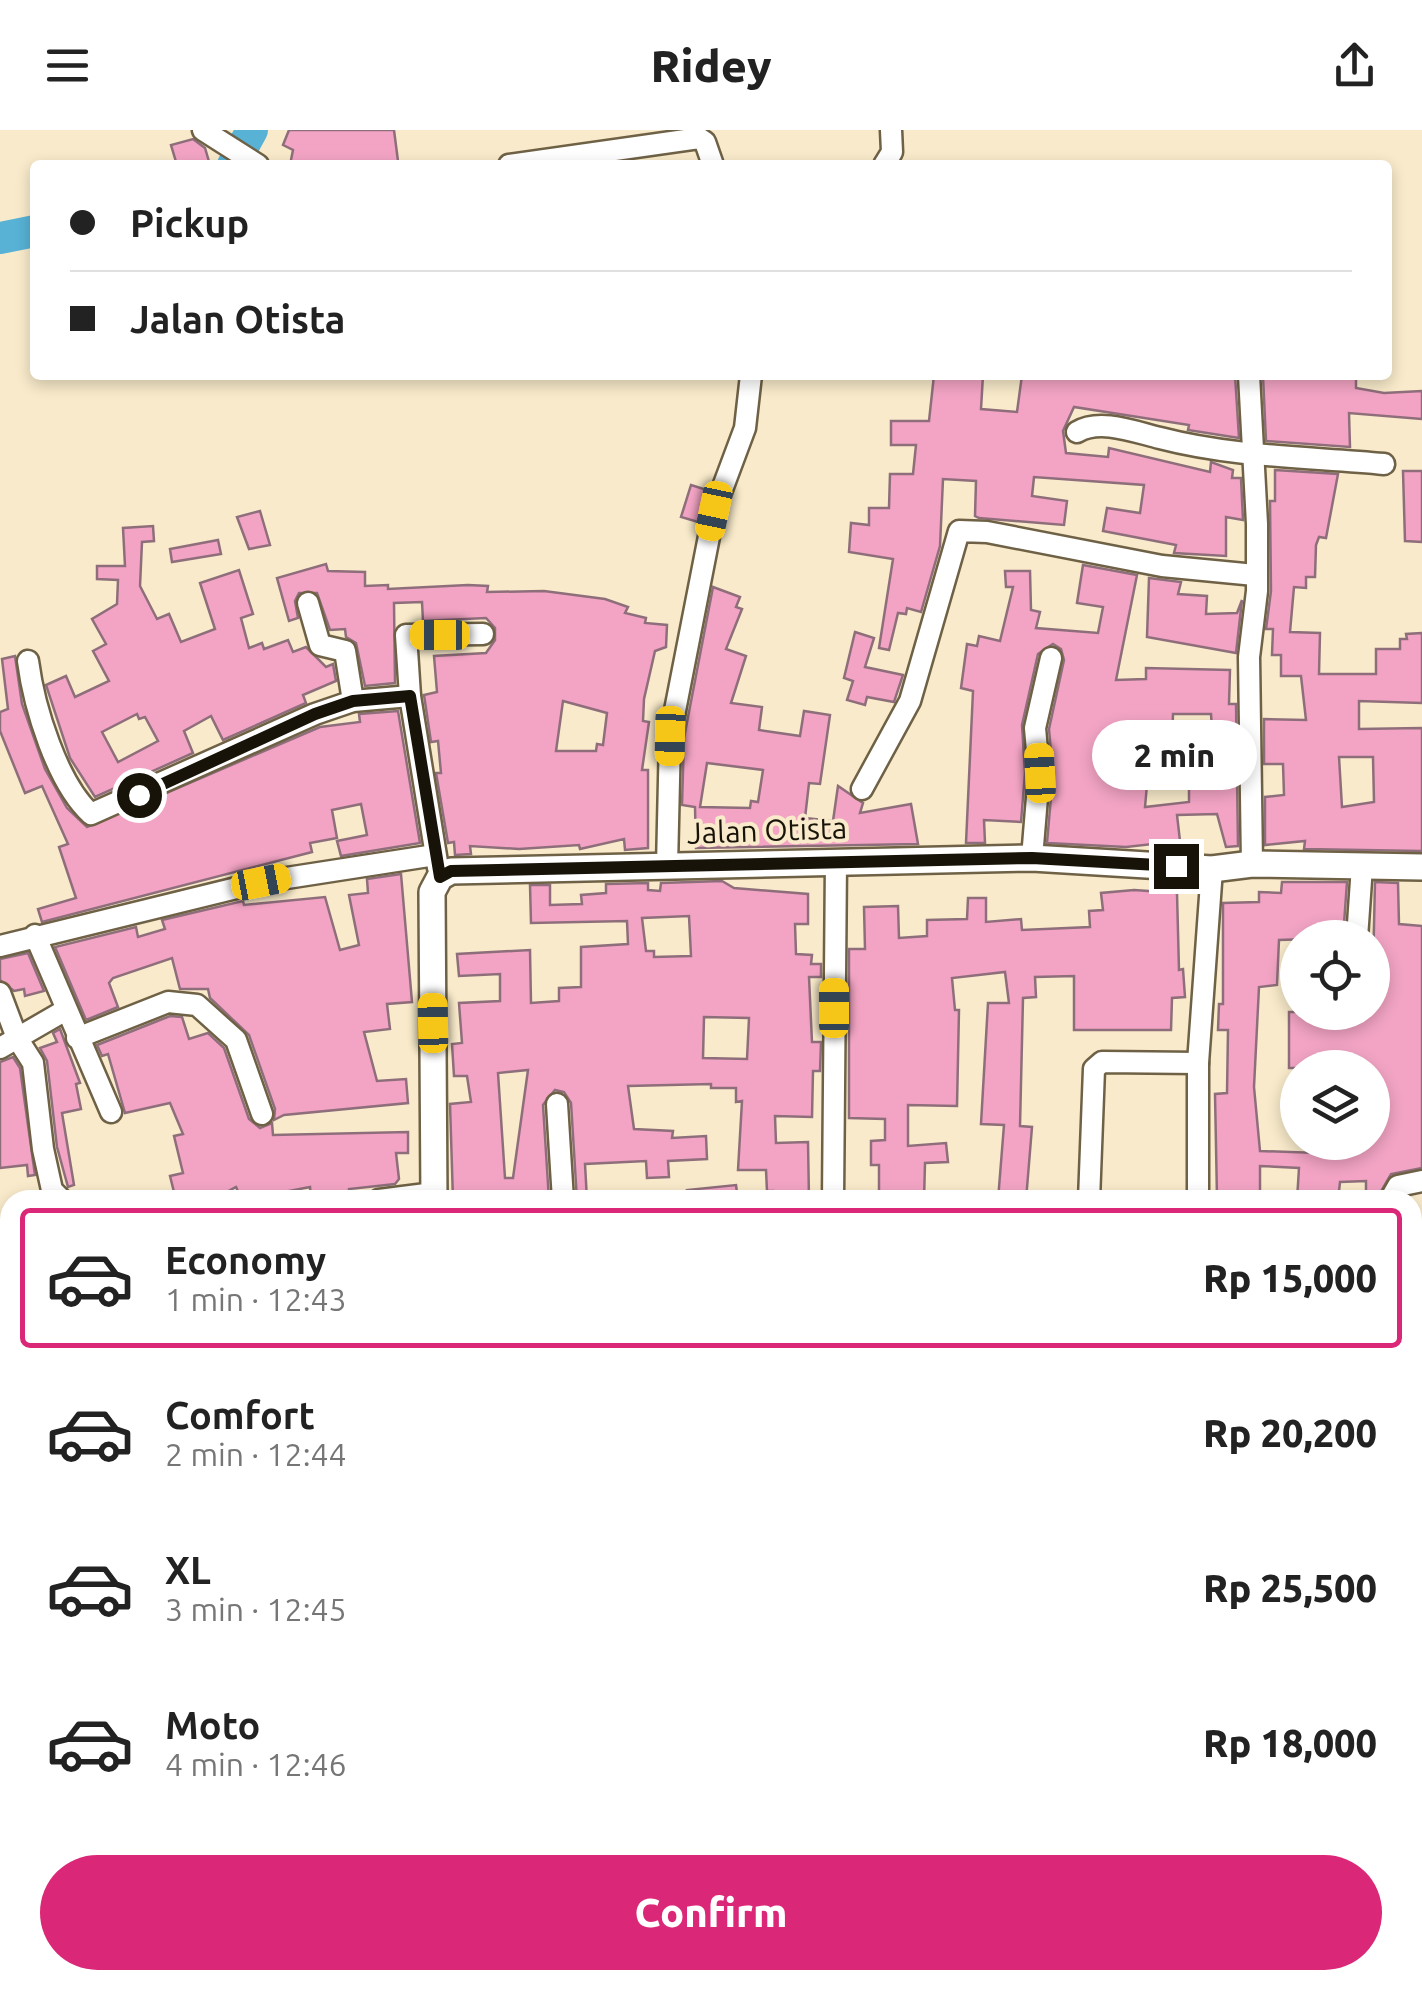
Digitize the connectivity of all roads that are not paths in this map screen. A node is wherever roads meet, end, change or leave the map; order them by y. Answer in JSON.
{"nodes":[{"id":1,"x":891,"y":130,"type":"edge"},
{"id":2,"x":207,"y":134,"type":"edge"},
{"id":3,"x":250,"y":160,"type":"edge"},
{"id":4,"x":544,"y":160,"type":"edge"},
{"id":5,"x":711,"y":160,"type":"edge"},
{"id":6,"x":887,"y":160,"type":"edge"},
{"id":7,"x":750,"y":380,"type":"edge"},
{"id":8,"x":1248,"y":380,"type":"edge"},
{"id":9,"x":1077,"y":432,"type":"dead end"},
{"id":10,"x":1253,"y":454,"type":"junction"},
{"id":11,"x":1384,"y":464,"type":"dead end"},
{"id":12,"x":1255,"y":574,"type":"junction"},
{"id":13,"x":308,"y":603,"type":"dead end"},
{"id":14,"x":483,"y":634,"type":"dead end"},
{"id":15,"x":1051,"y":658,"type":"dead end"},
{"id":16,"x":28,"y":662,"type":"dead end"},
{"id":17,"x":410,"y":696,"type":"junction"},
{"id":18,"x":353,"y":701,"type":"junction"},
{"id":19,"x":862,"y":789,"type":"dead end"},
{"id":20,"x":1032,"y":858,"type":"junction"},
{"id":21,"x":836,"y":861,"type":"junction"},
{"id":22,"x":1252,"y":864,"type":"junction"},
{"id":23,"x":438,"y":866,"type":"junction"},
{"id":24,"x":1362,"y":866,"type":"junction"},
{"id":25,"x":667,"y":867,"type":"junction"},
{"id":26,"x":1212,"y":868,"type":"junction"},
{"id":27,"x":1422,"y":868,"type":"edge"},
{"id":28,"x":1358,"y":920,"type":"edge"},
{"id":29,"x":35,"y":935,"type":"junction"},
{"id":30,"x":0,"y":946,"type":"edge"},
{"id":31,"x":0,"y":993,"type":"edge"},
{"id":32,"x":64,"y":1010,"type":"junction"},
{"id":33,"x":77,"y":1038,"type":"junction"},
{"id":34,"x":8,"y":1043,"type":"edge"},
{"id":35,"x":1198,"y":1063,"type":"junction"},
{"id":36,"x":557,"y":1104,"type":"dead end"},
{"id":37,"x":112,"y":1112,"type":"dead end"},
{"id":38,"x":262,"y":1114,"type":"dead end"},
{"id":39,"x":1422,"y":1181,"type":"edge"},
{"id":40,"x":52,"y":1190,"type":"edge"},
{"id":41,"x":434,"y":1190,"type":"edge"},
{"id":42,"x":562,"y":1190,"type":"edge"},
{"id":43,"x":833,"y":1190,"type":"edge"},
{"id":44,"x":1088,"y":1190,"type":"edge"},
{"id":45,"x":1198,"y":1190,"type":"edge"},
{"id":46,"x":1396,"y":1190,"type":"edge"}],
"edges":[{"from":1,"to":6,"type":"street"},
{"from":2,"to":3,"type":"street"},
{"from":4,"to":5,"type":"street"},
{"from":7,"to":25,"type":"street"},
{"from":8,"to":10,"type":"street"},
{"from":9,"to":10,"type":"street"},
{"from":10,"to":11,"type":"street"},
{"from":10,"to":12,"type":"street"},
{"from":12,"to":19,"type":"street"},
{"from":12,"to":22,"type":"street"},
{"from":13,"to":18,"type":"street"},
{"from":14,"to":17,"type":"street"},
{"from":15,"to":20,"type":"street"},
{"from":16,"to":18,"type":"street"},
{"from":17,"to":18,"type":"street"},
{"from":17,"to":23,"type":"street"},
{"from":20,"to":21,"type":"street","name":"Jalan Otista"},
{"from":20,"to":26,"type":"street","name":"Jalan Otista"},
{"from":21,"to":25,"type":"street","name":"Jalan Otista"},
{"from":21,"to":43,"type":"street"},
{"from":22,"to":24,"type":"street","name":"Jalan Otista"},
{"from":22,"to":26,"type":"street","name":"Jalan Otista"},
{"from":23,"to":25,"type":"street","name":"Jalan Otista"},
{"from":23,"to":29,"type":"street"},
{"from":23,"to":41,"type":"street"},
{"from":24,"to":27,"type":"street","name":"Jalan Otista"},
{"from":24,"to":28,"type":"street"},
{"from":26,"to":35,"type":"street"},
{"from":29,"to":30,"type":"street"},
{"from":29,"to":32,"type":"street"},
{"from":31,"to":34,"type":"street"},
{"from":32,"to":33,"type":"street"},
{"from":32,"to":34,"type":"street"},
{"from":33,"to":37,"type":"street"},
{"from":33,"to":38,"type":"street"},
{"from":34,"to":40,"type":"street"},
{"from":35,"to":44,"type":"street"},
{"from":35,"to":45,"type":"street"},
{"from":36,"to":42,"type":"street"},
{"from":39,"to":46,"type":"street"}]}
